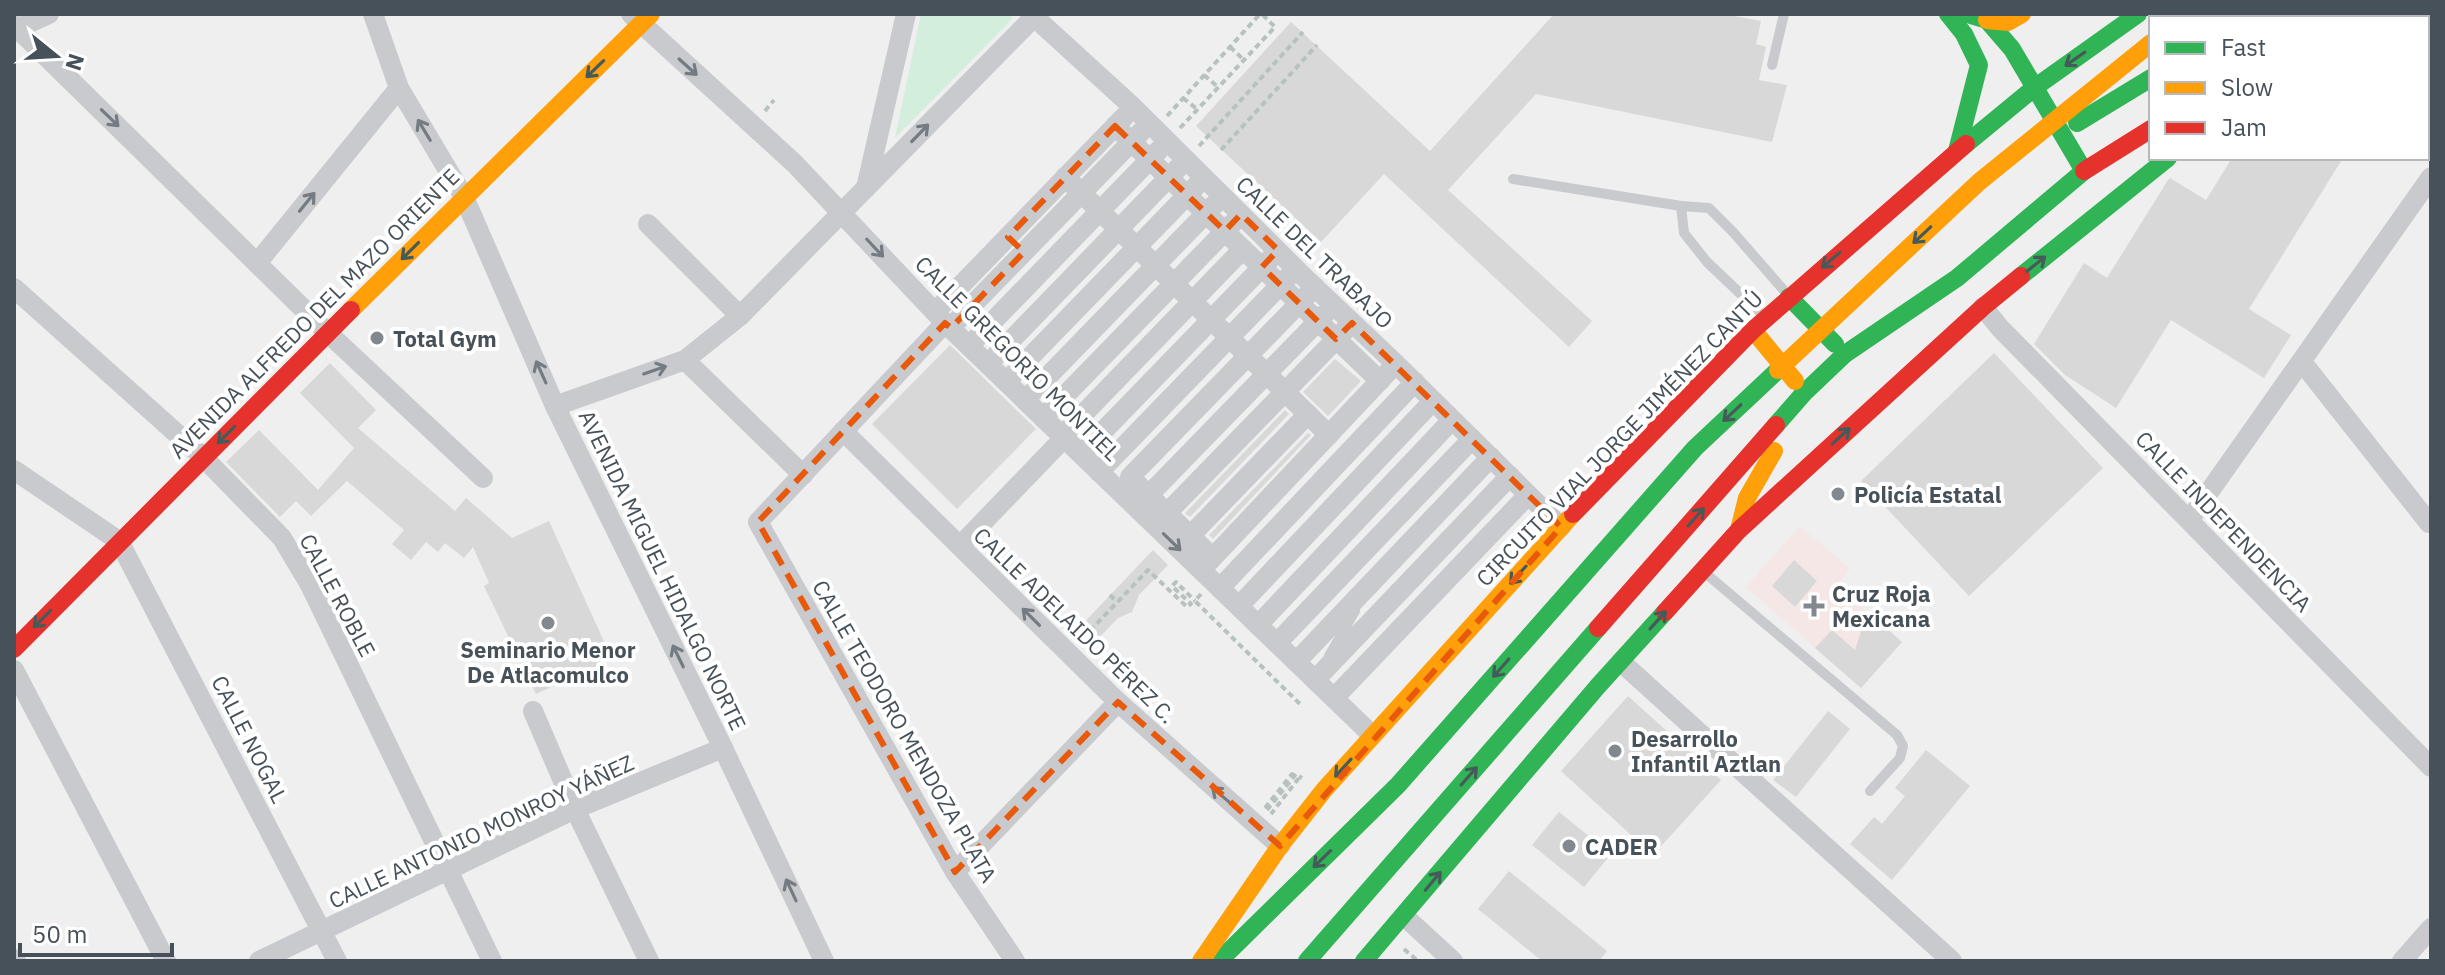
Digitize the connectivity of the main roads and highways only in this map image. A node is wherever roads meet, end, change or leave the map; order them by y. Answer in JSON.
{"nodes":[{"id":1,"x":1948,"y":14,"type":"edge"},
{"id":2,"x":1967,"y":14,"type":"edge"},
{"id":3,"x":2022,"y":14,"type":"edge"},
{"id":4,"x":2138,"y":14,"type":"edge"},
{"id":5,"x":641,"y":17,"type":"edge"},
{"id":6,"x":1987,"y":20,"type":"junction"},
{"id":7,"x":2149,"y":45,"type":"edge"},
{"id":8,"x":2149,"y":79,"type":"edge"},
{"id":9,"x":2034,"y":88,"type":"junction"},
{"id":10,"x":2149,"y":113,"type":"edge"},
{"id":11,"x":2149,"y":130,"type":"edge"},
{"id":12,"x":1957,"y":151,"type":"junction"},
{"id":13,"x":2166,"y":160,"type":"edge"},
{"id":14,"x":2088,"y":167,"type":"junction"},
{"id":15,"x":1979,"y":182,"type":"junction"},
{"id":16,"x":1789,"y":297,"type":"junction"},
{"id":17,"x":1760,"y":324,"type":"junction"},
{"id":18,"x":1845,"y":354,"type":"junction"},
{"id":19,"x":1804,"y":393,"type":"junction"},
{"id":20,"x":1739,"y":530,"type":"junction"},
{"id":21,"x":14,"y":649,"type":"edge"},
{"id":22,"x":1201,"y":961,"type":"edge"},
{"id":23,"x":1219,"y":961,"type":"edge"},
{"id":24,"x":1307,"y":961,"type":"edge"},
{"id":25,"x":1364,"y":961,"type":"edge"}],
"edges":[{"from":1,"to":12,"type":"main road"},
{"from":2,"to":6,"type":"main road"},
{"from":3,"to":6,"type":"main road"},
{"from":4,"to":9,"type":"main road","name":"CIRCUITO VIAL JORGE JIMÉNEZ CANTÚ","one_way":true},
{"from":5,"to":21,"type":"main road","name":"AVENIDA ALFREDO DEL MAZO ORIENTE","one_way":true},
{"from":6,"to":9,"type":"main road"},
{"from":7,"to":15,"type":"main road"},
{"from":8,"to":15,"type":"main road"},
{"from":9,"to":12,"type":"main road","name":"CIRCUITO VIAL JORGE JIMÉNEZ CANTÚ"},
{"from":9,"to":14,"type":"main road"},
{"from":10,"to":14,"type":"main road"},
{"from":11,"to":14,"type":"main road"},
{"from":12,"to":16,"type":"main road","name":"CIRCUITO VIAL JORGE JIMÉNEZ CANTÚ","one_way":true},
{"from":20,"to":13,"type":"main road","one_way":true},
{"from":14,"to":18,"type":"main road"},
{"from":15,"to":23,"type":"main road","one_way":true},
{"from":16,"to":17,"type":"main road","name":"CIRCUITO VIAL JORGE JIMÉNEZ CANTÚ"},
{"from":16,"to":18,"type":"main road"},
{"from":17,"to":19,"type":"main road"},
{"from":17,"to":22,"type":"main road","name":"CIRCUITO VIAL JORGE JIMÉNEZ CANTÚ","one_way":true},
{"from":18,"to":19,"type":"main road"},
{"from":19,"to":20,"type":"main road"},
{"from":24,"to":19,"type":"main road","one_way":true},
{"from":25,"to":20,"type":"main road","one_way":true}]}
